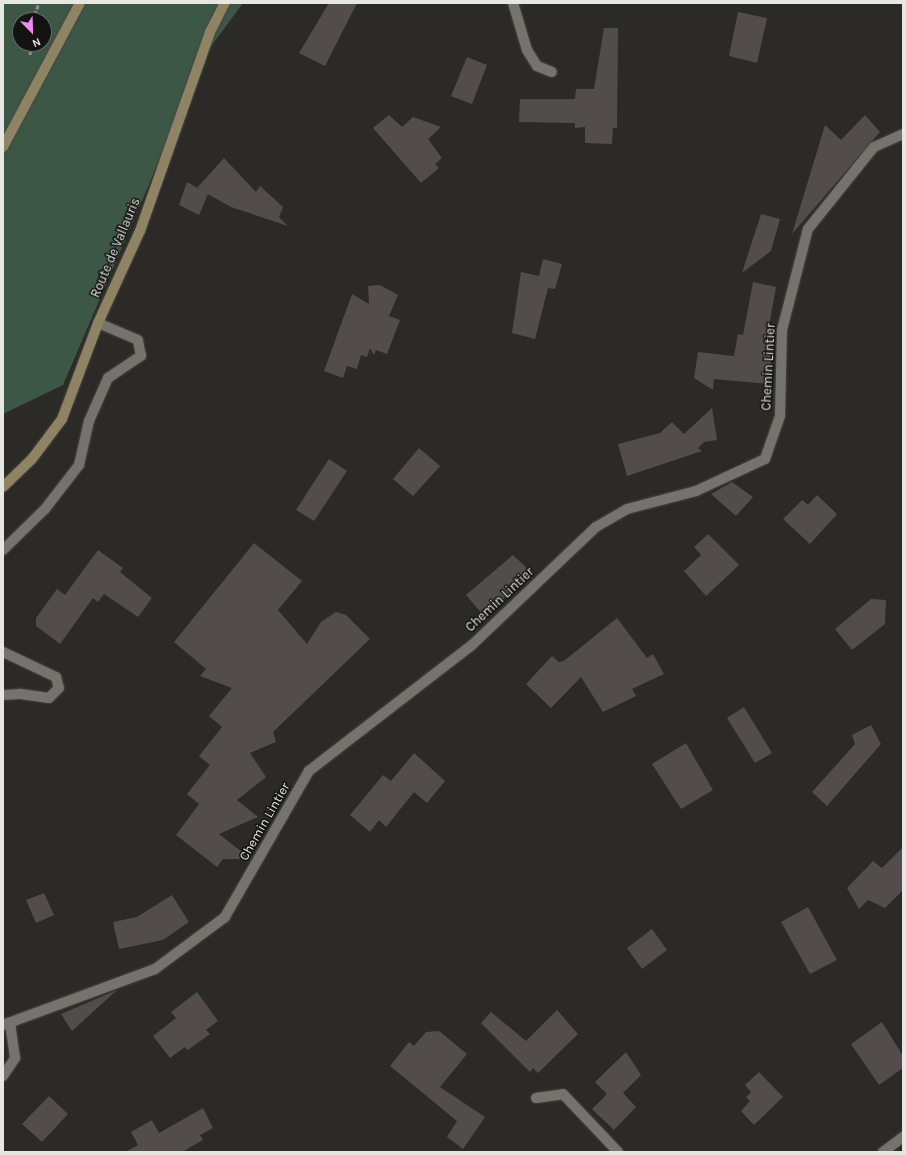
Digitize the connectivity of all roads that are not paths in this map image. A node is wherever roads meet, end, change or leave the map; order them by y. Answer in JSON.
{"nodes":[{"id":1,"x":80,"y":3,"type":"edge"},
{"id":2,"x":225,"y":3,"type":"edge"},
{"id":3,"x":513,"y":3,"type":"edge"},
{"id":4,"x":552,"y":72,"type":"dead end"},
{"id":5,"x":903,"y":134,"type":"edge"},
{"id":6,"x":3,"y":147,"type":"edge"},
{"id":7,"x":98,"y":323,"type":"junction"},
{"id":8,"x":3,"y":487,"type":"edge"},
{"id":9,"x":3,"y":550,"type":"edge"},
{"id":10,"x":3,"y":652,"type":"edge"},
{"id":11,"x":3,"y":695,"type":"edge"},
{"id":12,"x":7,"y":1023,"type":"edge"},
{"id":13,"x":3,"y":1076,"type":"edge"},
{"id":14,"x":536,"y":1098,"type":"dead end"},
{"id":15,"x":903,"y":1137,"type":"edge"},
{"id":16,"x":618,"y":1152,"type":"edge"},
{"id":17,"x":883,"y":1152,"type":"edge"}],
"edges":[{"from":1,"to":6,"type":"main road"},
{"from":2,"to":7,"type":"main road","name":"Route de Vallauris"},
{"from":3,"to":4,"type":"street"},
{"from":5,"to":12,"type":"street","name":"Chemin Lintier"},
{"from":7,"to":8,"type":"main road","name":"Route de Vallauris"},
{"from":7,"to":9,"type":"street"},
{"from":10,"to":11,"type":"street"},
{"from":12,"to":13,"type":"street"},
{"from":14,"to":16,"type":"street"},
{"from":15,"to":17,"type":"street"}]}
